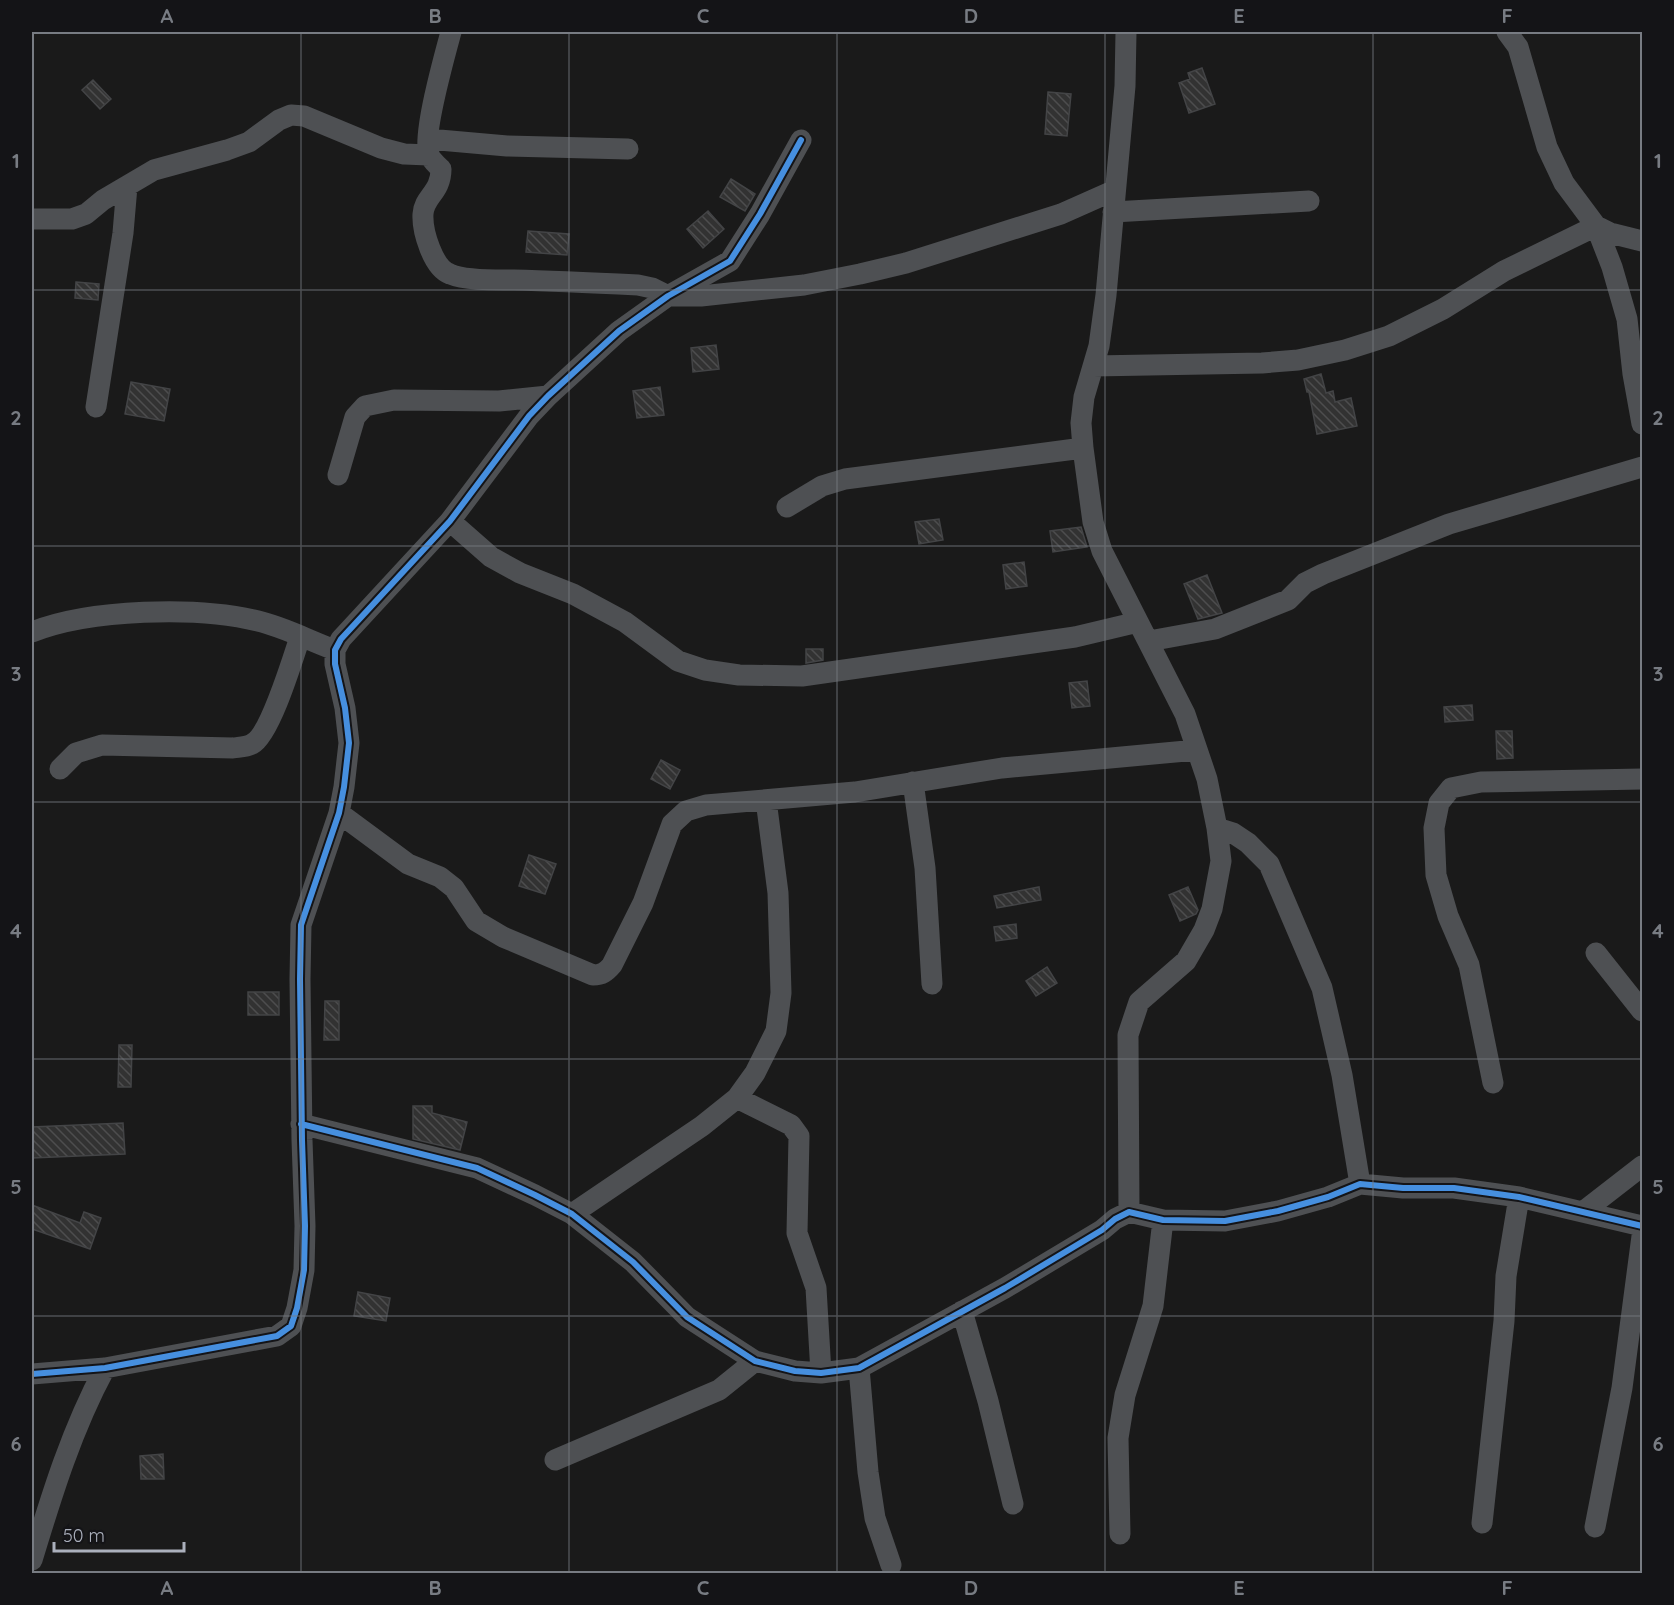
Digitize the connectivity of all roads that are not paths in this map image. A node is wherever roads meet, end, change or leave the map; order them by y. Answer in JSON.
{"nodes":[{"id":1,"x":451,"y":32,"type":"edge"},
{"id":2,"x":1126,"y":32,"type":"edge"},
{"id":3,"x":1507,"y":32,"type":"edge"},
{"id":4,"x":801,"y":140,"type":"dead end"},
{"id":5,"x":428,"y":147,"type":"junction"},
{"id":6,"x":628,"y":149,"type":"dead end"},
{"id":7,"x":127,"y":186,"type":"junction"},
{"id":8,"x":1115,"y":190,"type":"junction"},
{"id":9,"x":1309,"y":201,"type":"dead end"},
{"id":10,"x":1113,"y":212,"type":"junction"},
{"id":11,"x":32,"y":219,"type":"edge"},
{"id":12,"x":1596,"y":226,"type":"junction"},
{"id":13,"x":1642,"y":241,"type":"edge"},
{"id":14,"x":668,"y":296,"type":"junction"},
{"id":15,"x":1093,"y":366,"type":"junction"},
{"id":16,"x":548,"y":396,"type":"junction"},
{"id":17,"x":96,"y":407,"type":"dead end"},
{"id":18,"x":1642,"y":424,"type":"edge"},
{"id":19,"x":1083,"y":448,"type":"junction"},
{"id":20,"x":1642,"y":467,"type":"edge"},
{"id":21,"x":338,"y":475,"type":"dead end"},
{"id":22,"x":787,"y":507,"type":"dead end"},
{"id":23,"x":450,"y":521,"type":"junction"},
{"id":24,"x":1138,"y":622,"type":"junction"},
{"id":25,"x":32,"y":632,"type":"edge"},
{"id":26,"x":300,"y":637,"type":"junction"},
{"id":27,"x":1149,"y":642,"type":"junction"},
{"id":28,"x":335,"y":650,"type":"junction"},
{"id":29,"x":1197,"y":750,"type":"junction"},
{"id":30,"x":60,"y":769,"type":"dead end"},
{"id":31,"x":1642,"y":779,"type":"edge"},
{"id":32,"x":914,"y":783,"type":"junction"},
{"id":33,"x":766,"y":800,"type":"junction"},
{"id":34,"x":339,"y":813,"type":"junction"},
{"id":35,"x":1217,"y":828,"type":"junction"},
{"id":36,"x":1596,"y":953,"type":"dead end"},
{"id":37,"x":932,"y":984,"type":"dead end"},
{"id":38,"x":1642,"y":1011,"type":"edge"},
{"id":39,"x":1494,"y":1083,"type":"dead end"},
{"id":40,"x":737,"y":1098,"type":"junction"},
{"id":41,"x":301,"y":1124,"type":"junction"},
{"id":42,"x":1642,"y":1166,"type":"edge"},
{"id":43,"x":1360,"y":1184,"type":"junction"},
{"id":44,"x":1519,"y":1197,"type":"junction"},
{"id":45,"x":1584,"y":1211,"type":"junction"},
{"id":46,"x":1129,"y":1212,"type":"junction"},
{"id":47,"x":572,"y":1214,"type":"junction"},
{"id":48,"x":1163,"y":1220,"type":"junction"},
{"id":49,"x":1642,"y":1226,"type":"edge"},
{"id":50,"x":1642,"y":1236,"type":"edge"},
{"id":51,"x":962,"y":1311,"type":"junction"},
{"id":52,"x":755,"y":1361,"type":"junction"},
{"id":53,"x":105,"y":1368,"type":"junction"},
{"id":54,"x":859,"y":1368,"type":"junction"},
{"id":55,"x":821,"y":1373,"type":"junction"},
{"id":56,"x":32,"y":1374,"type":"edge"},
{"id":57,"x":555,"y":1460,"type":"dead end"},
{"id":58,"x":1013,"y":1504,"type":"dead end"},
{"id":59,"x":1482,"y":1522,"type":"dead end"},
{"id":60,"x":1595,"y":1527,"type":"dead end"},
{"id":61,"x":1120,"y":1534,"type":"dead end"},
{"id":62,"x":32,"y":1560,"type":"edge"},
{"id":63,"x":891,"y":1565,"type":"dead end"}],
"edges":[{"from":1,"to":5,"type":"street"},
{"from":2,"to":8,"type":"street"},
{"from":3,"to":12,"type":"street"},
{"from":4,"to":14,"type":"street"},
{"from":5,"to":6,"type":"street"},
{"from":5,"to":7,"type":"street"},
{"from":5,"to":14,"type":"street"},
{"from":7,"to":11,"type":"street"},
{"from":7,"to":17,"type":"street"},
{"from":8,"to":10,"type":"street"},
{"from":8,"to":14,"type":"street"},
{"from":9,"to":10,"type":"street"},
{"from":10,"to":15,"type":"street"},
{"from":12,"to":13,"type":"street"},
{"from":12,"to":15,"type":"street"},
{"from":12,"to":18,"type":"street"},
{"from":14,"to":16,"type":"street"},
{"from":15,"to":19,"type":"street"},
{"from":16,"to":21,"type":"street"},
{"from":16,"to":23,"type":"street"},
{"from":19,"to":22,"type":"street"},
{"from":19,"to":24,"type":"street"},
{"from":20,"to":27,"type":"street"},
{"from":23,"to":24,"type":"street"},
{"from":23,"to":28,"type":"street"},
{"from":24,"to":27,"type":"street"},
{"from":25,"to":26,"type":"street"},
{"from":26,"to":28,"type":"street"},
{"from":26,"to":30,"type":"street"},
{"from":27,"to":29,"type":"street"},
{"from":28,"to":34,"type":"street"},
{"from":29,"to":32,"type":"street"},
{"from":29,"to":35,"type":"street"},
{"from":31,"to":39,"type":"street"},
{"from":32,"to":33,"type":"street"},
{"from":32,"to":37,"type":"street"},
{"from":33,"to":34,"type":"street"},
{"from":33,"to":40,"type":"street"},
{"from":34,"to":41,"type":"street"},
{"from":35,"to":43,"type":"street"},
{"from":35,"to":46,"type":"street"},
{"from":36,"to":38,"type":"street"},
{"from":40,"to":47,"type":"street"},
{"from":40,"to":55,"type":"street"},
{"from":41,"to":47,"type":"street"},
{"from":41,"to":53,"type":"street"},
{"from":42,"to":45,"type":"street"},
{"from":43,"to":44,"type":"street"},
{"from":43,"to":48,"type":"street"},
{"from":44,"to":45,"type":"street"},
{"from":44,"to":59,"type":"street"},
{"from":45,"to":49,"type":"street"},
{"from":46,"to":48,"type":"street"},
{"from":46,"to":51,"type":"street"},
{"from":47,"to":52,"type":"street"},
{"from":48,"to":61,"type":"street"},
{"from":50,"to":60,"type":"street"},
{"from":51,"to":54,"type":"street"},
{"from":51,"to":58,"type":"street"},
{"from":52,"to":55,"type":"street"},
{"from":52,"to":57,"type":"street"},
{"from":53,"to":56,"type":"street"},
{"from":53,"to":62,"type":"street"},
{"from":54,"to":55,"type":"street"},
{"from":54,"to":63,"type":"street"}]}
